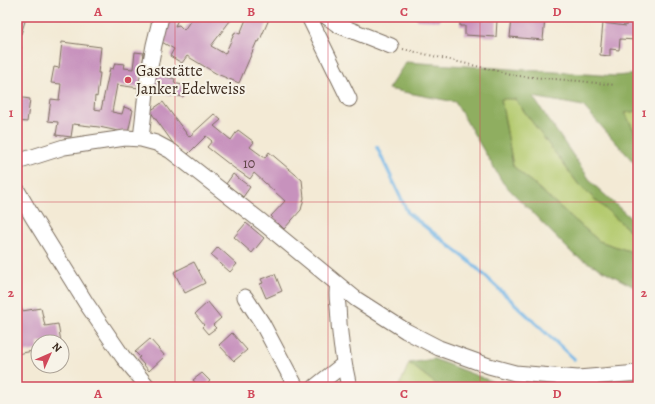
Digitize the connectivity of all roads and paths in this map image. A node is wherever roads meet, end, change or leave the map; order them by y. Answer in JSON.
{"nodes":[{"id":1,"x":161,"y":17,"type":"edge"},
{"id":2,"x":309,"y":17,"type":"edge"},
{"id":3,"x":327,"y":17,"type":"edge"},
{"id":4,"x":17,"y":46,"type":"edge"},
{"id":5,"x":391,"y":46,"type":"joint"},
{"id":6,"x":24,"y":49,"type":"dead end"},
{"id":7,"x":615,"y":85,"type":"dead end"},
{"id":8,"x":348,"y":99,"type":"dead end"},
{"id":9,"x":142,"y":138,"type":"junction"},
{"id":10,"x":17,"y":162,"type":"edge"},
{"id":11,"x":17,"y":190,"type":"edge"},
{"id":12,"x":338,"y":284,"type":"junction"},
{"id":13,"x":245,"y":297,"type":"dead end"},
{"id":14,"x":344,"y":364,"type":"junction"},
{"id":15,"x":638,"y":374,"type":"edge"},
{"id":16,"x":148,"y":387,"type":"edge"},
{"id":17,"x":296,"y":387,"type":"edge"},
{"id":18,"x":316,"y":387,"type":"edge"},
{"id":19,"x":349,"y":387,"type":"edge"}],
"edges":[{"from":1,"to":9,"type":"street"},
{"from":2,"to":8,"type":"street"},
{"from":3,"to":5,"type":"street"},
{"from":4,"to":6,"type":"path"},
{"from":5,"to":7,"type":"path"},
{"from":9,"to":10,"type":"street"},
{"from":9,"to":12,"type":"street"},
{"from":11,"to":16,"type":"street"},
{"from":12,"to":14,"type":"street"},
{"from":12,"to":15,"type":"street"},
{"from":13,"to":17,"type":"street"},
{"from":14,"to":18,"type":"street"},
{"from":14,"to":19,"type":"street"}]}
